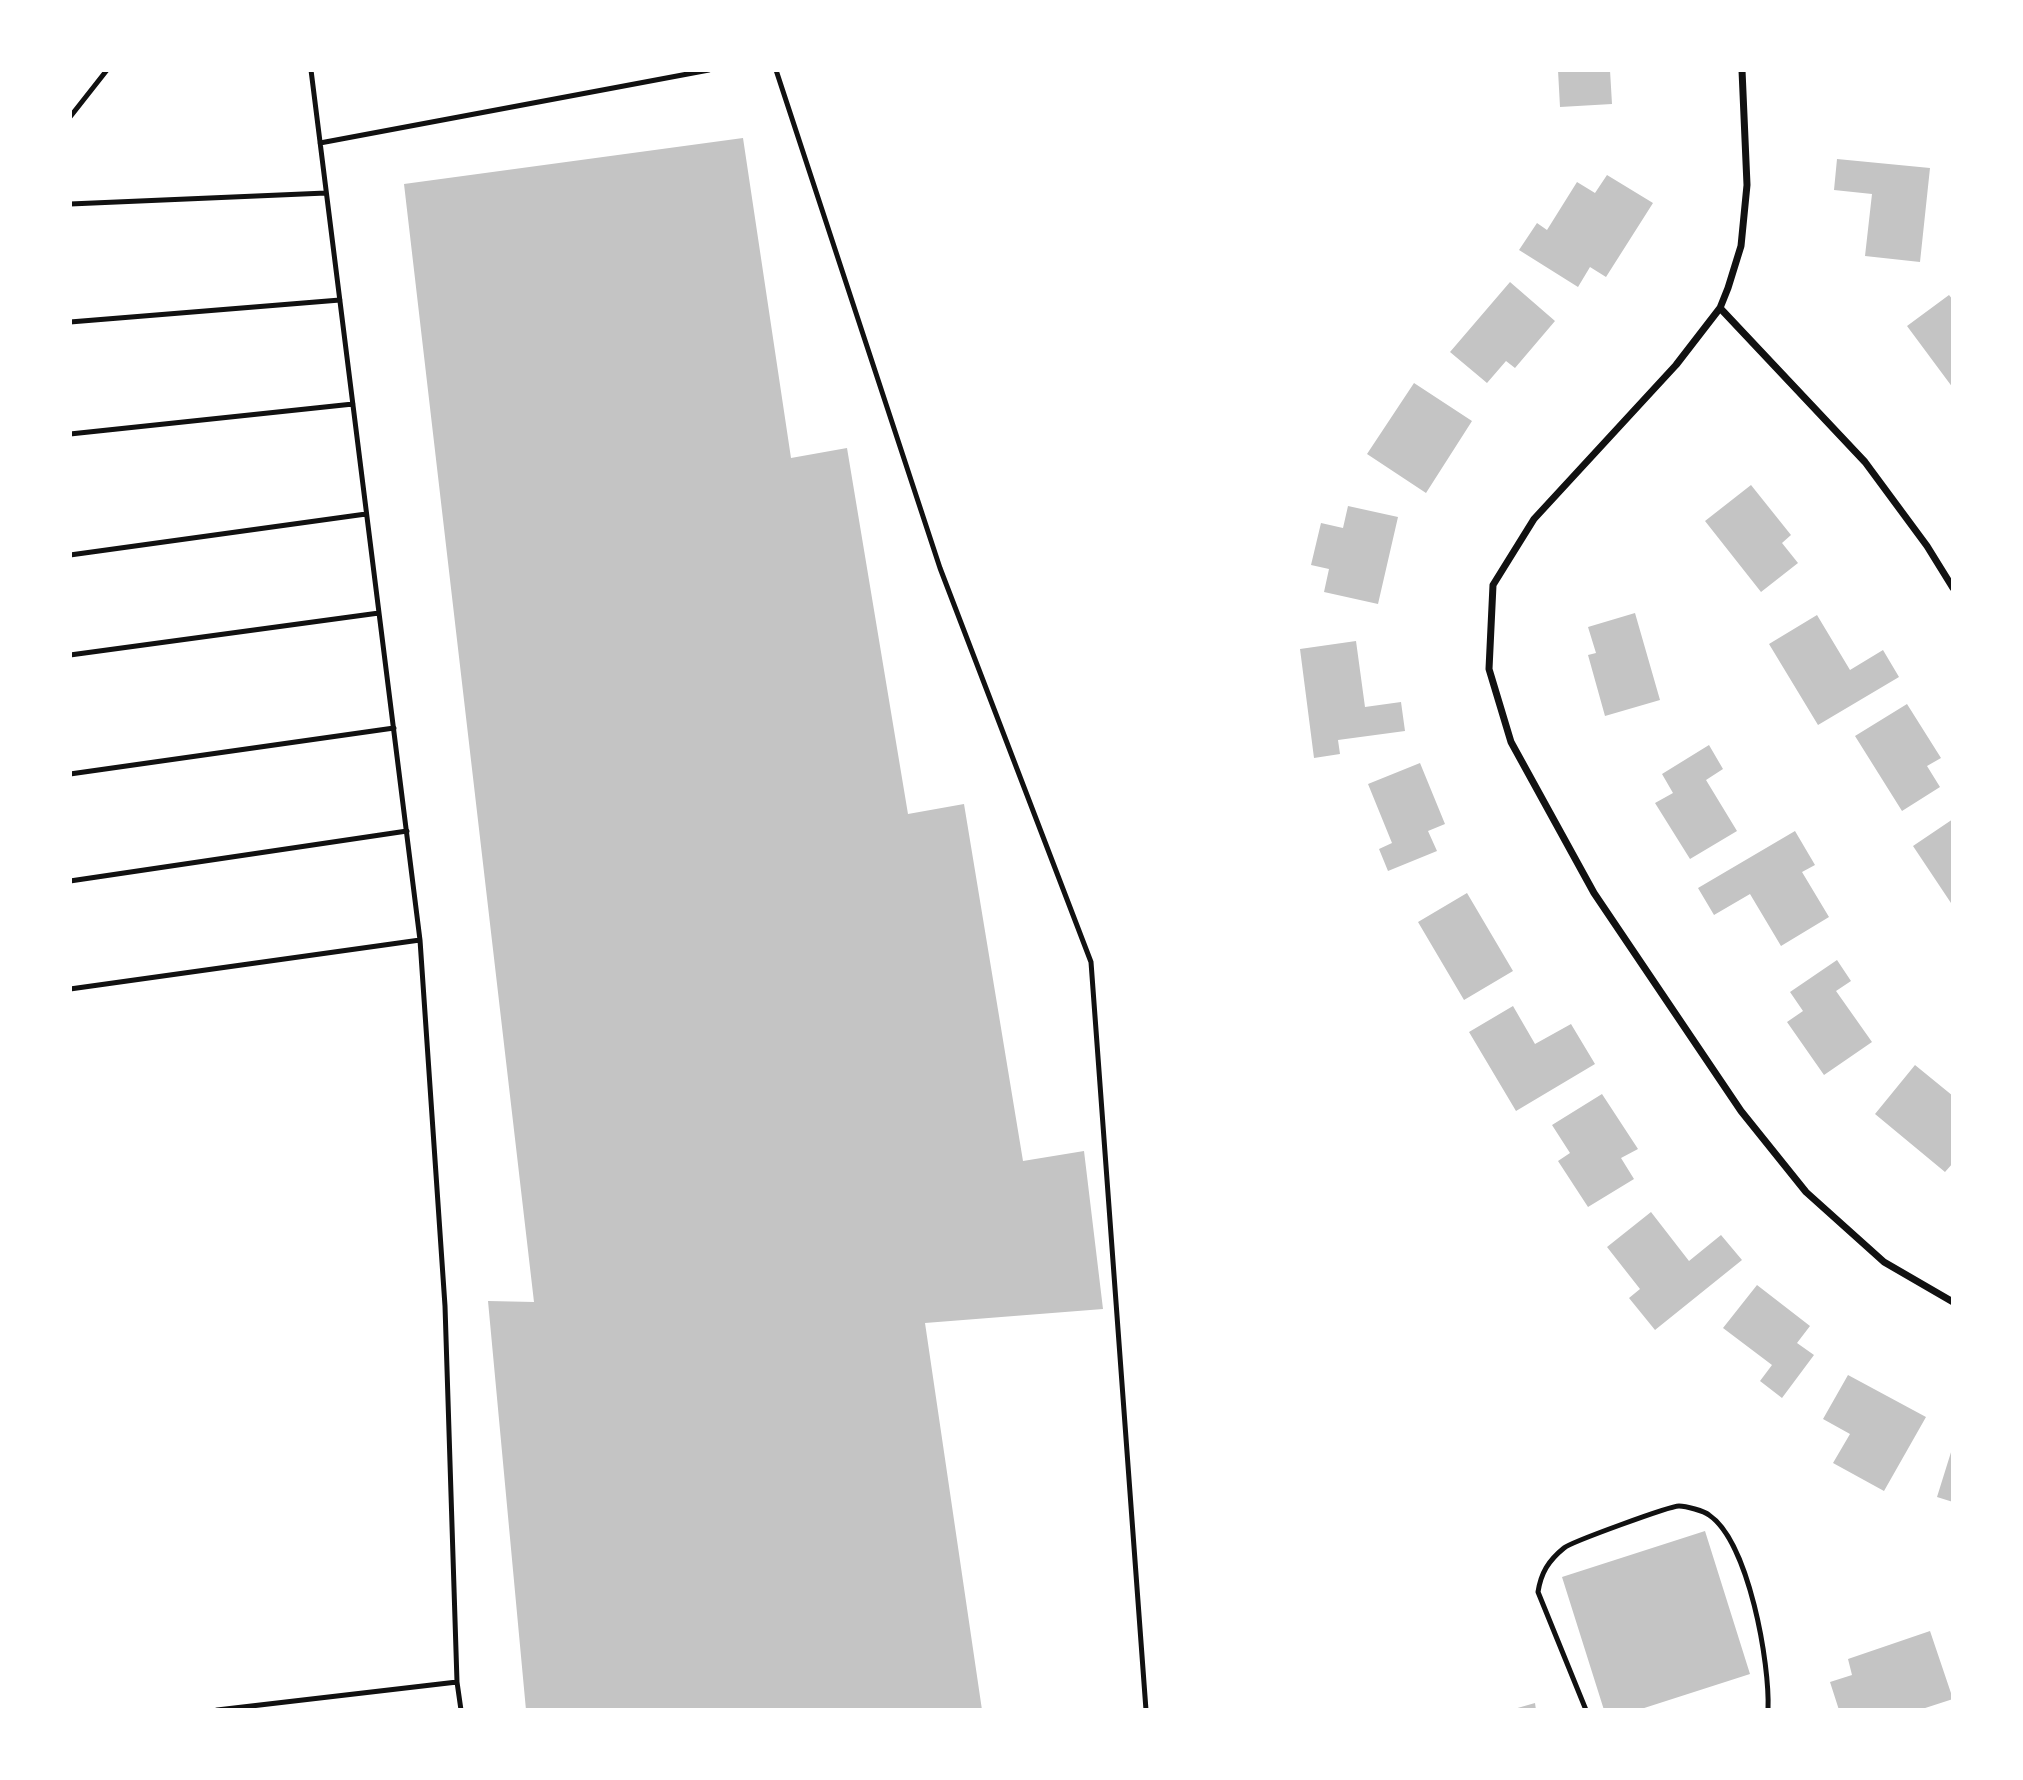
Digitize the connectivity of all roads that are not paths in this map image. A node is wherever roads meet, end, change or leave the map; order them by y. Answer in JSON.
{"nodes":[{"id":1,"x":107,"y":70,"type":"edge"},
{"id":2,"x":310,"y":70,"type":"edge"},
{"id":3,"x":709,"y":70,"type":"edge"},
{"id":4,"x":776,"y":70,"type":"edge"},
{"id":5,"x":1742,"y":70,"type":"edge"},
{"id":6,"x":70,"y":117,"type":"edge"},
{"id":7,"x":320,"y":143,"type":"junction"},
{"id":8,"x":326,"y":193,"type":"junction"},
{"id":9,"x":70,"y":204,"type":"edge"},
{"id":10,"x":340,"y":300,"type":"junction"},
{"id":11,"x":1720,"y":308,"type":"junction"},
{"id":12,"x":70,"y":322,"type":"edge"},
{"id":13,"x":353,"y":404,"type":"junction"},
{"id":14,"x":70,"y":434,"type":"edge"},
{"id":15,"x":366,"y":514,"type":"junction"},
{"id":16,"x":70,"y":555,"type":"edge"},
{"id":17,"x":1953,"y":588,"type":"edge"},
{"id":18,"x":379,"y":613,"type":"junction"},
{"id":19,"x":70,"y":655,"type":"edge"},
{"id":20,"x":394,"y":728,"type":"junction"},
{"id":21,"x":70,"y":775,"type":"edge"},
{"id":22,"x":407,"y":831,"type":"junction"},
{"id":23,"x":70,"y":881,"type":"edge"},
{"id":24,"x":421,"y":940,"type":"junction"},
{"id":25,"x":70,"y":989,"type":"edge"},
{"id":26,"x":1953,"y":1302,"type":"edge"},
{"id":27,"x":457,"y":1682,"type":"junction"},
{"id":28,"x":217,"y":1710,"type":"edge"},
{"id":29,"x":461,"y":1710,"type":"edge"},
{"id":30,"x":1146,"y":1710,"type":"edge"},
{"id":31,"x":1586,"y":1710,"type":"edge"},
{"id":32,"x":1768,"y":1710,"type":"edge"}],
"edges":[{"from":1,"to":6,"type":"lane"},
{"from":2,"to":7,"type":"lane"},
{"from":3,"to":7,"type":"lane"},
{"from":4,"to":30,"type":"lane"},
{"from":5,"to":11,"type":"street"},
{"from":7,"to":8,"type":"lane"},
{"from":8,"to":9,"type":"lane"},
{"from":8,"to":10,"type":"lane"},
{"from":10,"to":12,"type":"lane"},
{"from":10,"to":13,"type":"lane"},
{"from":11,"to":17,"type":"street"},
{"from":11,"to":26,"type":"street"},
{"from":13,"to":14,"type":"lane"},
{"from":13,"to":15,"type":"lane"},
{"from":15,"to":16,"type":"lane"},
{"from":15,"to":18,"type":"lane"},
{"from":18,"to":19,"type":"lane"},
{"from":18,"to":20,"type":"lane"},
{"from":20,"to":21,"type":"lane"},
{"from":20,"to":22,"type":"lane"},
{"from":22,"to":23,"type":"lane"},
{"from":22,"to":24,"type":"lane"},
{"from":24,"to":25,"type":"lane"},
{"from":24,"to":27,"type":"lane"},
{"from":27,"to":28,"type":"lane"},
{"from":27,"to":29,"type":"lane"},
{"from":31,"to":32,"type":"lane"}]}
